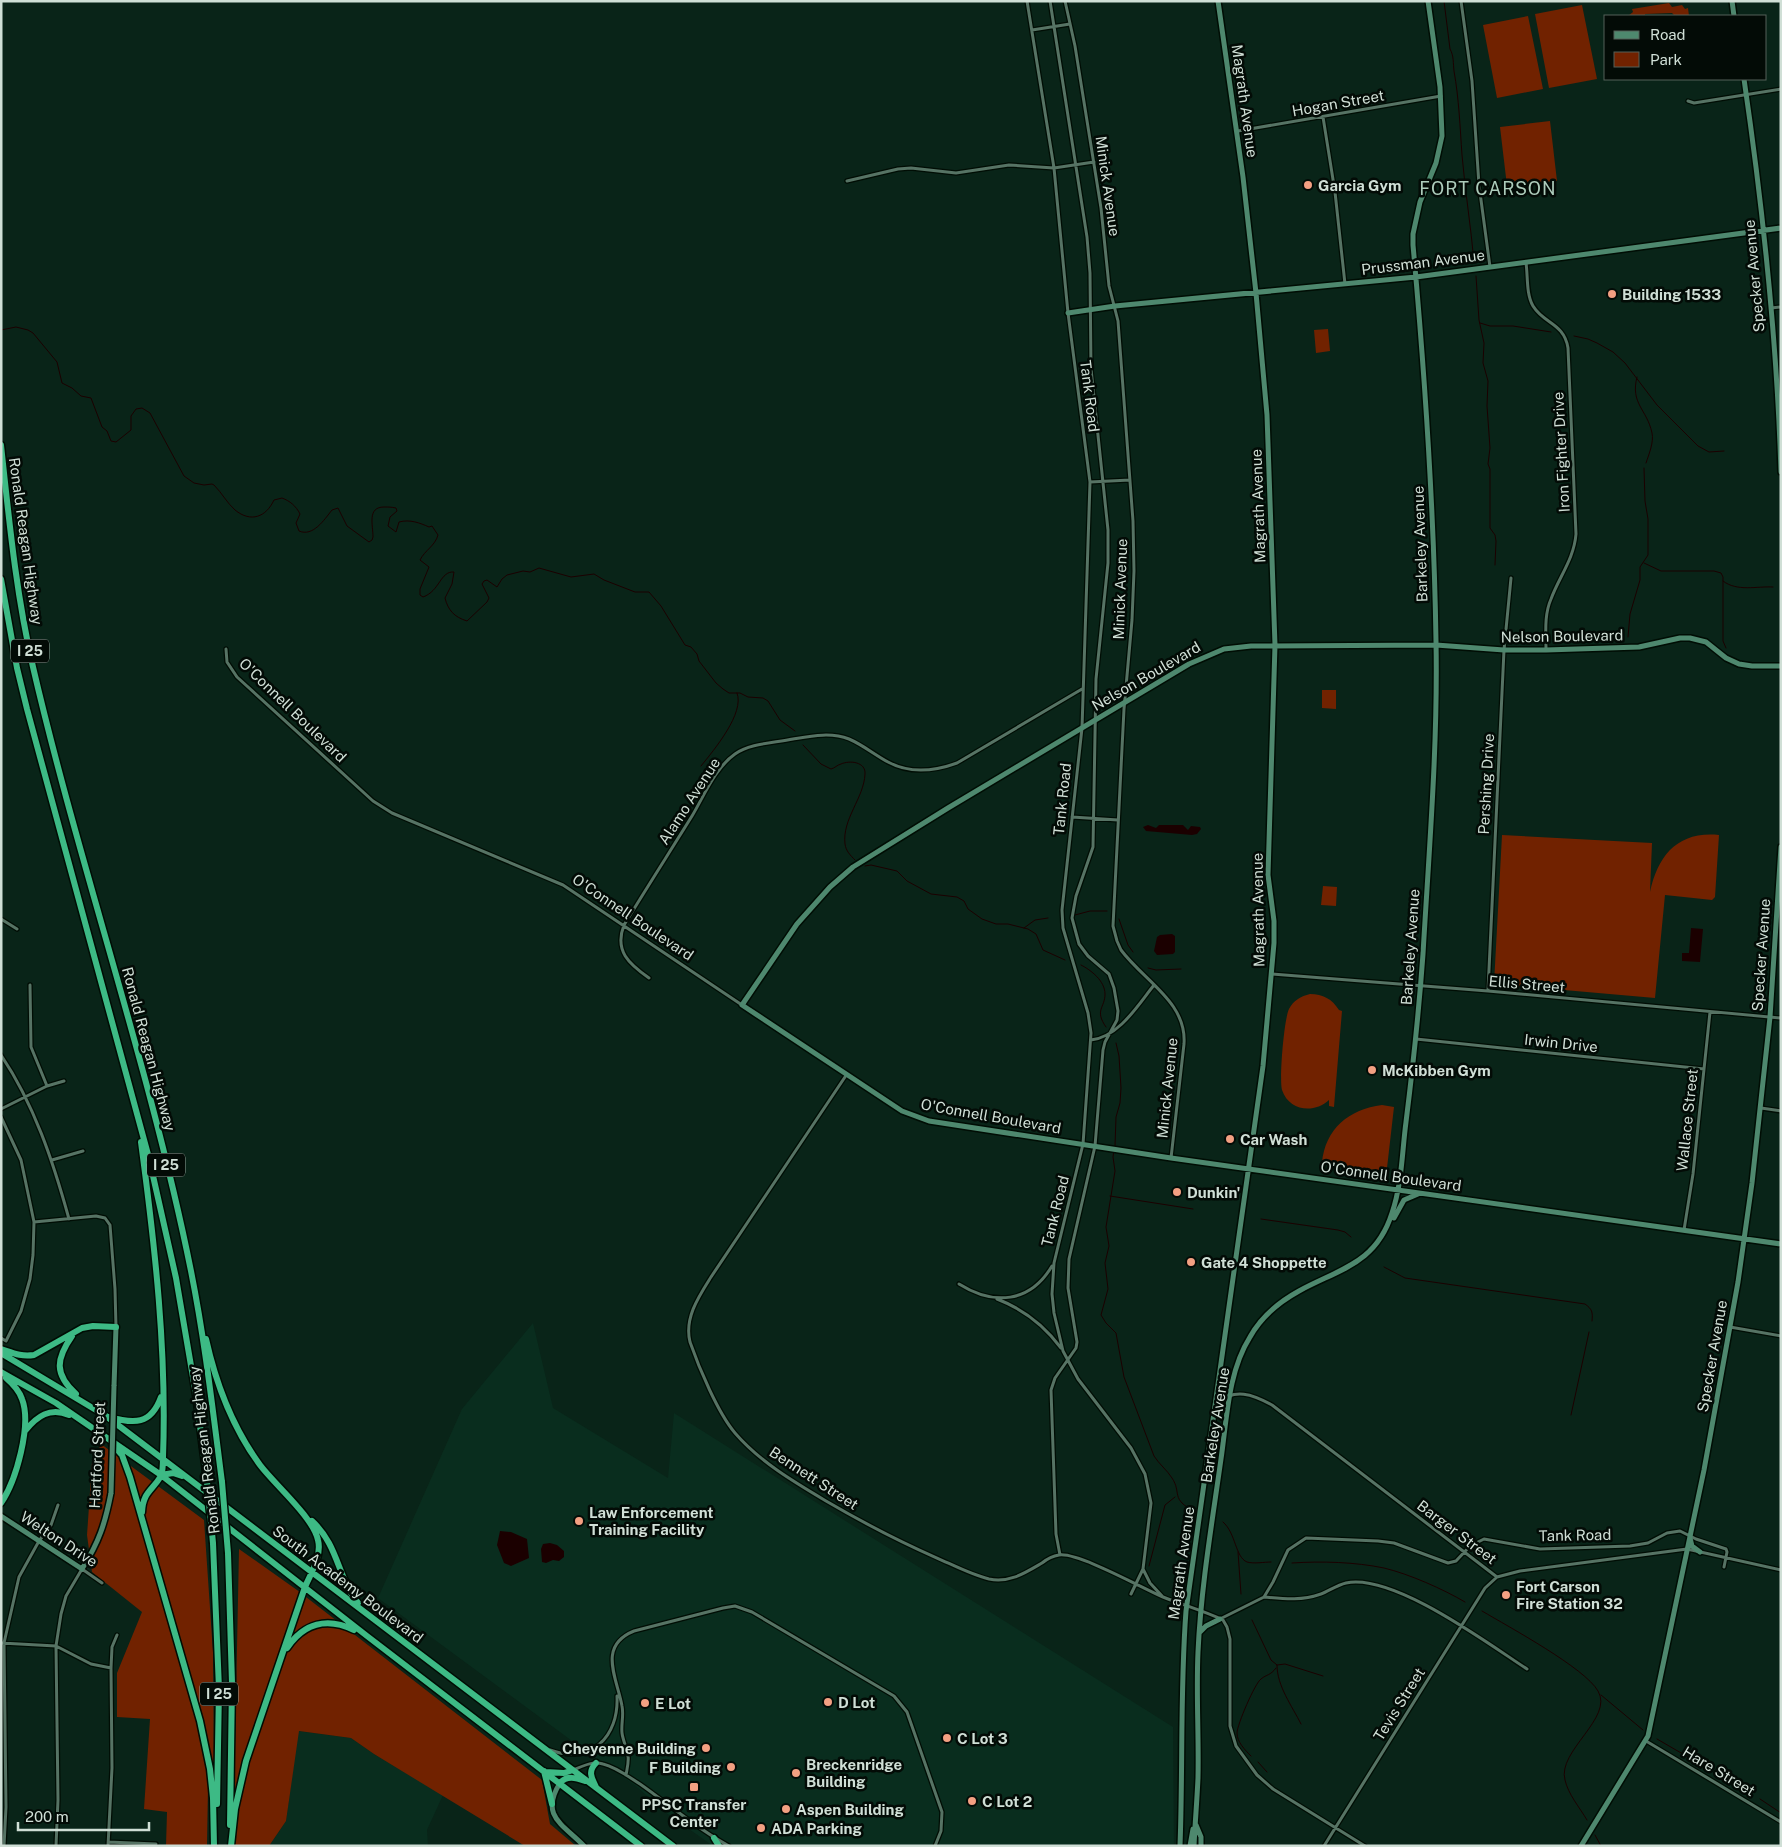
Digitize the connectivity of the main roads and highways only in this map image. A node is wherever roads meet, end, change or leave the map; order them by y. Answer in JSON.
{"nodes":[{"id":1,"x":1,"y":445,"type":"edge"},
{"id":2,"x":1,"y":579,"type":"edge"},
{"id":3,"x":140,"y":1128,"type":"junction"},
{"id":4,"x":196,"y":1303,"type":"junction"},
{"id":5,"x":116,"y":1327,"type":"road end"},
{"id":6,"x":74,"y":1332,"type":"junction"},
{"id":7,"x":1,"y":1349,"type":"edge"},
{"id":8,"x":1,"y":1353,"type":"edge"},
{"id":9,"x":1,"y":1373,"type":"edge"},
{"id":10,"x":162,"y":1394,"type":"junction"},
{"id":11,"x":86,"y":1404,"type":"junction"},
{"id":12,"x":106,"y":1416,"type":"junction"},
{"id":13,"x":90,"y":1426,"type":"junction"},
{"id":14,"x":25,"y":1431,"type":"junction"},
{"id":15,"x":104,"y":1436,"type":"junction"},
{"id":16,"x":163,"y":1459,"type":"junction"},
{"id":17,"x":162,"y":1475,"type":"junction"},
{"id":18,"x":186,"y":1477,"type":"junction"},
{"id":19,"x":1,"y":1504,"type":"edge"},
{"id":20,"x":302,"y":1513,"type":"junction"},
{"id":21,"x":142,"y":1520,"type":"junction"},
{"id":22,"x":312,"y":1572,"type":"junction"},
{"id":23,"x":305,"y":1587,"type":"junction"},
{"id":24,"x":365,"y":1612,"type":"junction"},
{"id":25,"x":366,"y":1636,"type":"junction"},
{"id":26,"x":282,"y":1655,"type":"junction"},
{"id":27,"x":596,"y":1763,"type":"road end"},
{"id":28,"x":573,"y":1770,"type":"junction"},
{"id":29,"x":544,"y":1772,"type":"junction"},
{"id":30,"x":588,"y":1782,"type":"junction"},
{"id":31,"x":560,"y":1784,"type":"junction"},
{"id":32,"x":596,"y":1788,"type":"junction"},
{"id":33,"x":552,"y":1804,"type":"road end"},
{"id":34,"x":714,"y":1838,"type":"road end"},
{"id":35,"x":214,"y":1846,"type":"edge"},
{"id":36,"x":230,"y":1846,"type":"edge"},
{"id":37,"x":641,"y":1846,"type":"edge"},
{"id":38,"x":673,"y":1846,"type":"edge"},
{"id":39,"x":719,"y":1846,"type":"edge"}],
"edges":[{"from":1,"to":4,"type":"highway","name":"Ronald Reagan Highway","number":"I 25"},
{"from":2,"to":3,"type":"highway","name":"Ronald Reagan Highway","number":"I 25"},
{"from":3,"to":10,"type":"highway"},
{"from":3,"to":35,"type":"highway","name":"Ronald Reagan Highway","number":"I 25","bridge":true},
{"from":4,"to":20,"type":"highway"},
{"from":4,"to":36,"type":"highway","name":"Ronald Reagan Highway","number":"I 25","bridge":true},
{"from":5,"to":6,"type":"highway"},
{"from":6,"to":7,"type":"highway"},
{"from":6,"to":11,"type":"highway"},
{"from":8,"to":11,"type":"highway","name":"South Academy Boulevard"},
{"from":9,"to":13,"type":"highway","name":"South Academy Boulevard"},
{"from":9,"to":14,"type":"highway"},
{"from":10,"to":12,"type":"highway"},
{"from":10,"to":16,"type":"highway"},
{"from":11,"to":12,"type":"highway","name":"South Academy Boulevard"},
{"from":12,"to":16,"type":"highway","name":"South Academy Boulevard"},
{"from":13,"to":14,"type":"highway"},
{"from":13,"to":15,"type":"highway","name":"South Academy Boulevard"},
{"from":14,"to":19,"type":"highway"},
{"from":15,"to":17,"type":"highway","name":"South Academy Boulevard"},
{"from":15,"to":21,"type":"highway"},
{"from":16,"to":17,"type":"highway"},
{"from":16,"to":18,"type":"highway","name":"South Academy Boulevard"},
{"from":17,"to":18,"type":"highway"},
{"from":17,"to":21,"type":"highway"},
{"from":17,"to":23,"type":"highway","name":"South Academy Boulevard"},
{"from":18,"to":22,"type":"highway","name":"South Academy Boulevard"},
{"from":20,"to":22,"type":"highway"},
{"from":20,"to":24,"type":"highway"},
{"from":21,"to":35,"type":"highway"},
{"from":22,"to":23,"type":"highway"},
{"from":22,"to":24,"type":"highway","name":"South Academy Boulevard"},
{"from":23,"to":25,"type":"highway","name":"South Academy Boulevard"},
{"from":23,"to":26,"type":"highway"},
{"from":24,"to":28,"type":"highway","name":"South Academy Boulevard"},
{"from":25,"to":26,"type":"highway"},
{"from":25,"to":29,"type":"highway","name":"South Academy Boulevard"},
{"from":26,"to":36,"type":"highway"},
{"from":27,"to":32,"type":"highway"},
{"from":28,"to":29,"type":"highway"},
{"from":28,"to":30,"type":"highway","name":"South Academy Boulevard"},
{"from":29,"to":31,"type":"highway","name":"South Academy Boulevard"},
{"from":29,"to":33,"type":"highway"},
{"from":30,"to":31,"type":"highway"},
{"from":30,"to":32,"type":"highway","name":"South Academy Boulevard"},
{"from":31,"to":37,"type":"highway","name":"South Academy Boulevard"},
{"from":32,"to":38,"type":"highway","name":"South Academy Boulevard"},
{"from":34,"to":39,"type":"highway"}]}
